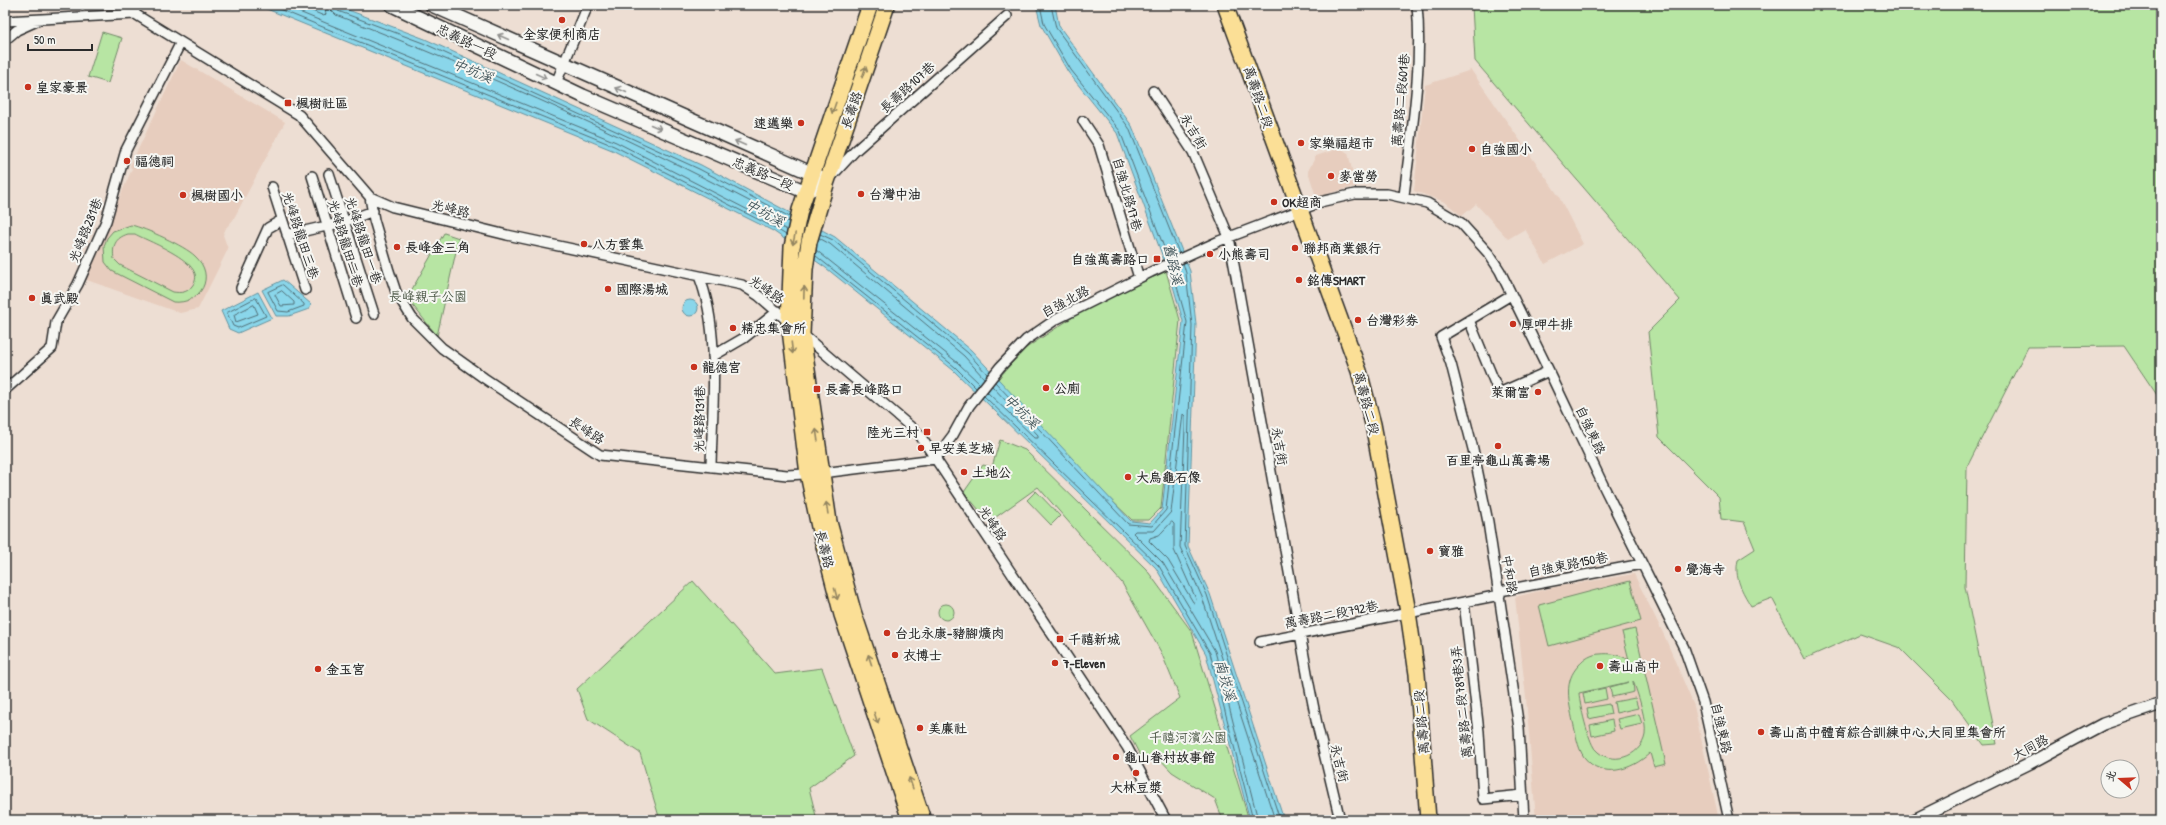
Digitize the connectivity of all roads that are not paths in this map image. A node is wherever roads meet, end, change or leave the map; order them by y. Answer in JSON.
{"nodes":[{"id":1,"x":392,"y":5,"type":"edge"},
{"id":2,"x":432,"y":5,"type":"edge"},
{"id":3,"x":588,"y":5,"type":"edge"},
{"id":4,"x":870,"y":5,"type":"edge"},
{"id":5,"x":887,"y":5,"type":"edge"},
{"id":6,"x":1225,"y":5,"type":"edge"},
{"id":7,"x":1417,"y":5,"type":"edge"},
{"id":8,"x":135,"y":10,"type":"edge"},
{"id":9,"x":1007,"y":16,"type":"dead end"},
{"id":10,"x":42,"y":18,"type":"junction"},
{"id":11,"x":5,"y":21,"type":"edge"},
{"id":12,"x":5,"y":40,"type":"edge"},
{"id":13,"x":180,"y":44,"type":"junction"},
{"id":14,"x":564,"y":64,"type":"junction"},
{"id":15,"x":556,"y":83,"type":"junction"},
{"id":16,"x":1153,"y":91,"type":"dead end"},
{"id":17,"x":1083,"y":121,"type":"dead end"},
{"id":18,"x":329,"y":174,"type":"dead end"},
{"id":19,"x":811,"y":175,"type":"junction"},
{"id":20,"x":312,"y":176,"type":"dead end"},
{"id":21,"x":828,"y":180,"type":"junction"},
{"id":22,"x":272,"y":187,"type":"dead end"},
{"id":23,"x":806,"y":192,"type":"junction"},
{"id":24,"x":1404,"y":196,"type":"junction"},
{"id":25,"x":370,"y":197,"type":"junction"},
{"id":26,"x":373,"y":211,"type":"junction"},
{"id":27,"x":1300,"y":211,"type":"junction"},
{"id":28,"x":282,"y":220,"type":"junction"},
{"id":29,"x":344,"y":222,"type":"junction"},
{"id":30,"x":327,"y":226,"type":"junction"},
{"id":31,"x":287,"y":235,"type":"junction"},
{"id":32,"x":1229,"y":237,"type":"junction"},
{"id":33,"x":797,"y":268,"type":"junction"},
{"id":34,"x":699,"y":276,"type":"junction"},
{"id":35,"x":1139,"y":278,"type":"junction"},
{"id":36,"x":241,"y":288,"type":"dead end"},
{"id":37,"x":305,"y":290,"type":"dead end"},
{"id":38,"x":1511,"y":295,"type":"junction"},
{"id":39,"x":778,"y":311,"type":"junction"},
{"id":40,"x":374,"y":314,"type":"dead end"},
{"id":41,"x":356,"y":318,"type":"dead end"},
{"id":42,"x":1469,"y":320,"type":"junction"},
{"id":43,"x":789,"y":322,"type":"junction"},
{"id":44,"x":802,"y":334,"type":"junction"},
{"id":45,"x":712,"y":356,"type":"junction"},
{"id":46,"x":1549,"y":371,"type":"junction"},
{"id":47,"x":5,"y":390,"type":"edge"},
{"id":48,"x":935,"y":459,"type":"junction"},
{"id":49,"x":711,"y":467,"type":"junction"},
{"id":50,"x":815,"y":474,"type":"junction"},
{"id":51,"x":1642,"y":564,"type":"junction"},
{"id":52,"x":1500,"y":593,"type":"junction"},
{"id":53,"x":1464,"y":602,"type":"junction"},
{"id":54,"x":1408,"y":612,"type":"junction"},
{"id":55,"x":1299,"y":633,"type":"junction"},
{"id":56,"x":857,"y":642,"type":"junction"},
{"id":57,"x":1260,"y":642,"type":"dead end"},
{"id":58,"x":2161,"y":704,"type":"edge"},
{"id":59,"x":1523,"y":796,"type":"junction"},
{"id":60,"x":910,"y":820,"type":"edge"},
{"id":61,"x":923,"y":820,"type":"edge"},
{"id":62,"x":1166,"y":820,"type":"edge"},
{"id":63,"x":1340,"y":820,"type":"edge"},
{"id":64,"x":1428,"y":820,"type":"edge"},
{"id":65,"x":1524,"y":820,"type":"edge"},
{"id":66,"x":1729,"y":820,"type":"edge"},
{"id":67,"x":1914,"y":820,"type":"edge"}],
"edges":[{"from":1,"to":15,"type":"main road","name":"忠義路一段","one_way":true},
{"from":14,"to":2,"type":"main road","name":"忠義路一段","one_way":true},
{"from":3,"to":14,"type":"street"},
{"from":4,"to":19,"type":"main road","name":"長壽路","one_way":true},
{"from":21,"to":5,"type":"main road","name":"長壽路","one_way":true},
{"from":6,"to":27,"type":"main road","name":"萬壽路二段"},
{"from":7,"to":24,"type":"street","name":"萬壽路二段601巷"},
{"from":8,"to":10,"type":"street"},
{"from":8,"to":13,"type":"street","name":"光峰路"},
{"from":9,"to":21,"type":"street","name":"長壽路107巷"},
{"from":10,"to":11,"type":"street"},
{"from":10,"to":12,"type":"street"},
{"from":13,"to":25,"type":"street","name":"光峰路"},
{"from":13,"to":47,"type":"street","name":"光峰路281巷"},
{"from":14,"to":15,"type":"street"},
{"from":19,"to":14,"type":"main road","name":"忠義路一段","one_way":true},
{"from":15,"to":23,"type":"main road","name":"忠義路一段","one_way":true},
{"from":16,"to":32,"type":"street","name":"永吉街"},
{"from":17,"to":35,"type":"street","name":"自強北路17巷"},
{"from":18,"to":29,"type":"street","name":"光峰路龍田一巷"},
{"from":19,"to":21,"type":"main road","name":"忠義路一段"},
{"from":19,"to":23,"type":"main road","name":"長壽路"},
{"from":20,"to":30,"type":"street","name":"光峰路龍田二巷"},
{"from":21,"to":23,"type":"main road","name":"忠義路一段"},
{"from":21,"to":33,"type":"main road","name":"長壽路"},
{"from":22,"to":28,"type":"street","name":"光峰路龍田三巷"},
{"from":23,"to":33,"type":"main road","name":"長壽路","one_way":true},
{"from":24,"to":27,"type":"street","name":"自強東路"},
{"from":24,"to":38,"type":"street","name":"自強東路"},
{"from":25,"to":26,"type":"street","name":"長峰路"},
{"from":25,"to":34,"type":"street","name":"光峰路"},
{"from":26,"to":29,"type":"street"},
{"from":26,"to":49,"type":"street","name":"長峰路"},
{"from":27,"to":32,"type":"street"},
{"from":27,"to":54,"type":"main road","name":"萬壽路二段"},
{"from":28,"to":31,"type":"street","name":"光峰路龍田三巷"},
{"from":28,"to":36,"type":"street"},
{"from":29,"to":30,"type":"street"},
{"from":29,"to":40,"type":"street","name":"光峰路龍田一巷"},
{"from":30,"to":31,"type":"street"},
{"from":30,"to":41,"type":"street","name":"光峰路龍田二巷"},
{"from":31,"to":37,"type":"street","name":"光峰路龍田三巷"},
{"from":32,"to":35,"type":"street","name":"自強北路"},
{"from":32,"to":55,"type":"street","name":"永吉街"},
{"from":33,"to":43,"type":"main road","name":"長壽路"},
{"from":44,"to":33,"type":"main road","name":"長壽路","one_way":true},
{"from":34,"to":39,"type":"street","name":"光峰路"},
{"from":34,"to":45,"type":"street","name":"光峰路131巷"},
{"from":35,"to":48,"type":"street","name":"自強北路"},
{"from":38,"to":42,"type":"street"},
{"from":38,"to":46,"type":"street","name":"自強東路"},
{"from":39,"to":43,"type":"street","name":"光峰路"},
{"from":39,"to":45,"type":"street"},
{"from":42,"to":46,"type":"street"},
{"from":42,"to":52,"type":"street","name":"中和路"},
{"from":43,"to":44,"type":"street","name":"光峰路"},
{"from":43,"to":50,"type":"main road","name":"長壽路","one_way":true},
{"from":44,"to":48,"type":"street","name":"光峰路"},
{"from":50,"to":44,"type":"main road","name":"長壽路","one_way":true},
{"from":45,"to":49,"type":"street","name":"光峰路131巷"},
{"from":46,"to":51,"type":"street","name":"自強東路"},
{"from":48,"to":50,"type":"street","name":"長峰路"},
{"from":48,"to":62,"type":"street","name":"光峰路"},
{"from":49,"to":50,"type":"street","name":"長峰路"},
{"from":50,"to":56,"type":"main road","name":"長壽路"},
{"from":51,"to":52,"type":"street","name":"自強東路150巷"},
{"from":51,"to":66,"type":"street","name":"自強東路"},
{"from":52,"to":53,"type":"street","name":"自強東路150巷"},
{"from":52,"to":59,"type":"street","name":"中和路"},
{"from":53,"to":54,"type":"street","name":"萬壽路二段792巷"},
{"from":53,"to":59,"type":"street","name":"萬壽路二段789巷3弄"},
{"from":54,"to":55,"type":"street","name":"萬壽路二段792巷"},
{"from":54,"to":64,"type":"main road","name":"萬壽路二段"},
{"from":55,"to":57,"type":"street","name":"萬壽路二段792巷"},
{"from":55,"to":63,"type":"street","name":"永吉街"},
{"from":56,"to":60,"type":"main road","name":"長壽路","one_way":true},
{"from":61,"to":56,"type":"main road","name":"長壽路","one_way":true},
{"from":58,"to":67,"type":"street","name":"大同路"},
{"from":59,"to":65,"type":"street","name":"中和路"}]}
